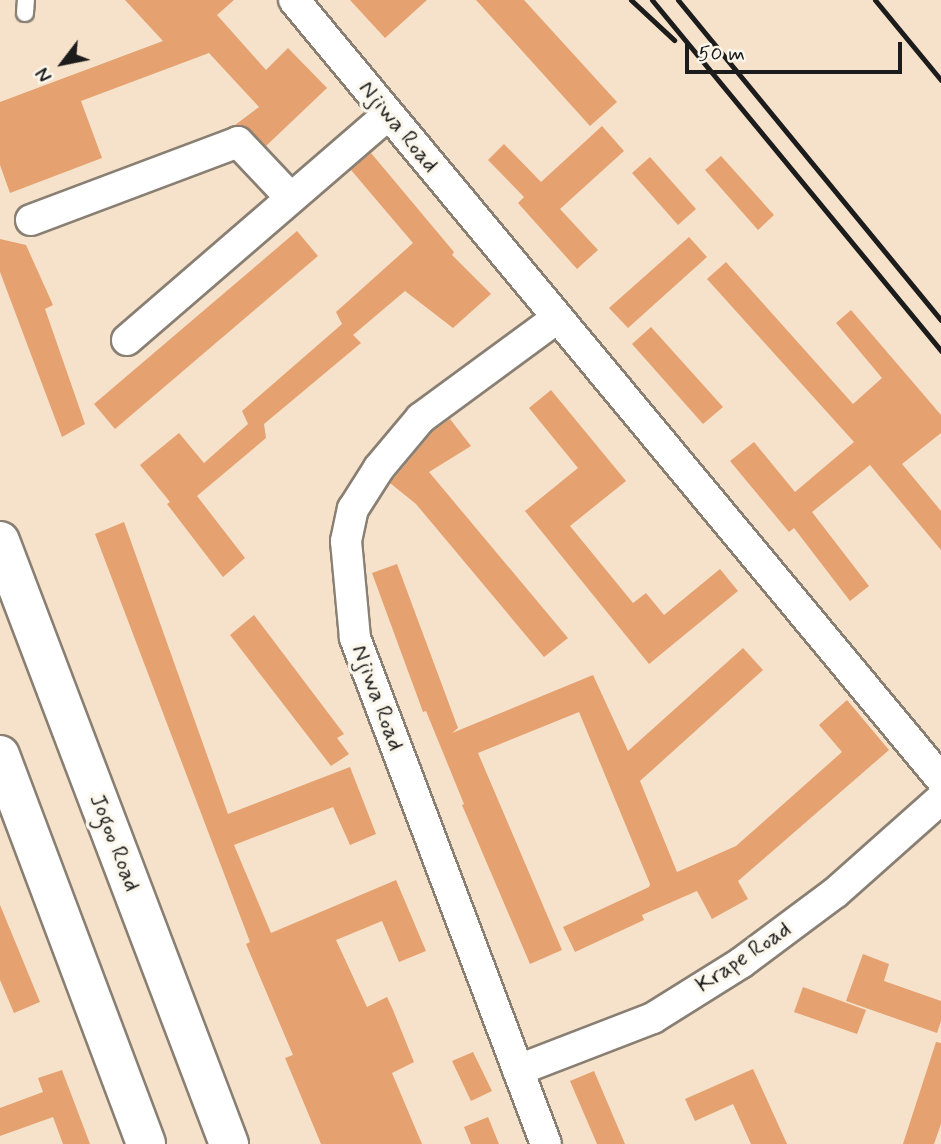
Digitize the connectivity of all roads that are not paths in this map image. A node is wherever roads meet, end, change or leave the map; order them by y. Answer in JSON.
{"nodes":[{"id":1,"x":294,"y":0,"type":"edge"},
{"id":2,"x":388,"y":115,"type":"junction"},
{"id":3,"x":291,"y":198,"type":"junction"},
{"id":4,"x":31,"y":220,"type":"dead end"},
{"id":5,"x":556,"y":319,"type":"junction"},
{"id":6,"x":127,"y":340,"type":"dead end"},
{"id":7,"x":0,"y":541,"type":"edge"},
{"id":8,"x":15,"y":627,"type":"edge"},
{"id":9,"x":0,"y":755,"type":"edge"},
{"id":10,"x":941,"y":779,"type":"edge"},
{"id":11,"x":941,"y":799,"type":"edge"},
{"id":12,"x":518,"y":1070,"type":"junction"},
{"id":13,"x":146,"y":1144,"type":"edge"},
{"id":14,"x":229,"y":1144,"type":"edge"},
{"id":15,"x":546,"y":1144,"type":"edge"}],
"edges":[{"from":1,"to":2,"type":"street","name":"Njiwa Road"},
{"from":2,"to":3,"type":"street"},
{"from":2,"to":5,"type":"street","name":"Njiwa Road"},
{"from":3,"to":4,"type":"street"},
{"from":3,"to":6,"type":"street"},
{"from":5,"to":10,"type":"street","name":"Njiwa Road"},
{"from":5,"to":12,"type":"street","name":"Njiwa Road"},
{"from":7,"to":8,"type":"main road","name":"Jogoo Road"},
{"from":8,"to":14,"type":"main road","name":"Jogoo Road"},
{"from":9,"to":13,"type":"main road"},
{"from":11,"to":12,"type":"street","name":"Krape Road"},
{"from":12,"to":15,"type":"street","name":"Njiwa Road"}]}
